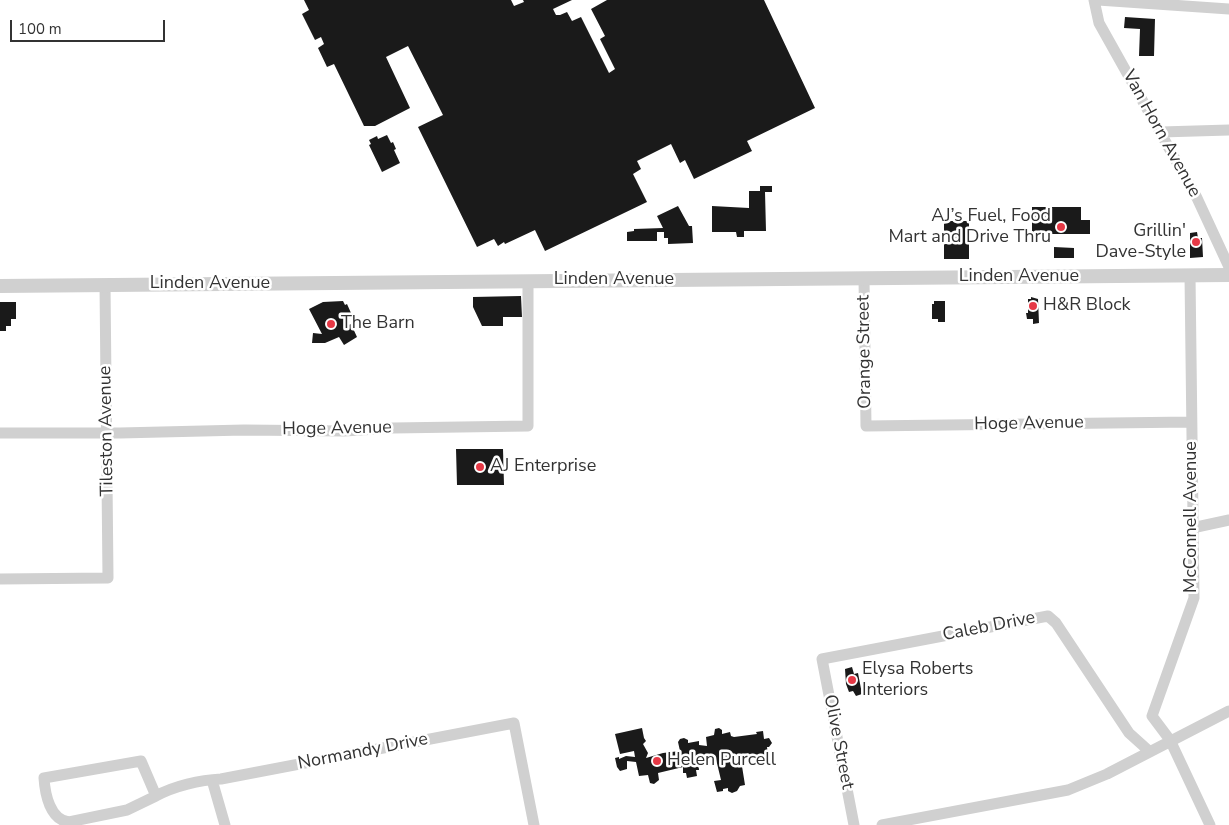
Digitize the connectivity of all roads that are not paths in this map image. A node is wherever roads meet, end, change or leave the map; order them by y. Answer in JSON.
{"nodes":[{"id":1,"x":1096,"y":0,"type":"edge"},
{"id":2,"x":1229,"y":9,"type":"edge"},
{"id":3,"x":1229,"y":130,"type":"edge"},
{"id":4,"x":1161,"y":132,"type":"junction"},
{"id":5,"x":1229,"y":267,"type":"edge"},
{"id":6,"x":1190,"y":275,"type":"junction"},
{"id":7,"x":1229,"y":275,"type":"edge"},
{"id":8,"x":864,"y":278,"type":"junction"},
{"id":9,"x":528,"y":281,"type":"junction"},
{"id":10,"x":105,"y":285,"type":"junction"},
{"id":11,"x":0,"y":286,"type":"edge"},
{"id":12,"x":1191,"y":422,"type":"junction"},
{"id":13,"x":866,"y":426,"type":"joint"},
{"id":14,"x":0,"y":433,"type":"edge"},
{"id":15,"x":107,"y":433,"type":"junction"},
{"id":16,"x":1229,"y":520,"type":"edge"},
{"id":17,"x":1192,"y":528,"type":"junction"},
{"id":18,"x":0,"y":578,"type":"edge"},
{"id":19,"x":822,"y":659,"type":"joint"},
{"id":20,"x":1229,"y":711,"type":"edge"},
{"id":21,"x":1170,"y":740,"type":"junction"},
{"id":22,"x":1149,"y":751,"type":"junction"},
{"id":23,"x":212,"y":780,"type":"junction"},
{"id":24,"x":156,"y":796,"type":"junction"},
{"id":25,"x":225,"y":825,"type":"edge"},
{"id":26,"x":534,"y":825,"type":"edge"},
{"id":27,"x":854,"y":825,"type":"edge"},
{"id":28,"x":882,"y":825,"type":"edge"},
{"id":29,"x":1210,"y":825,"type":"edge"}],
"edges":[{"from":1,"to":2,"type":"street"},
{"from":1,"to":4,"type":"street","name":"Van Horn Avenue"},
{"from":3,"to":4,"type":"street"},
{"from":4,"to":5,"type":"street","name":"Van Horn Avenue"},
{"from":6,"to":7,"type":"street","name":"Linden Avenue"},
{"from":6,"to":8,"type":"street","name":"Linden Avenue"},
{"from":6,"to":12,"type":"street","name":"McConnell Avenue"},
{"from":8,"to":9,"type":"street","name":"Linden Avenue"},
{"from":8,"to":13,"type":"street","name":"Orange Street"},
{"from":9,"to":10,"type":"street","name":"Linden Avenue"},
{"from":9,"to":15,"type":"street","name":"Hoge Avenue"},
{"from":10,"to":11,"type":"street","name":"Linden Avenue"},
{"from":10,"to":15,"type":"street","name":"Tileston Avenue"},
{"from":12,"to":13,"type":"street","name":"Hoge Avenue"},
{"from":12,"to":17,"type":"street","name":"McConnell Avenue"},
{"from":14,"to":15,"type":"street","name":"Hoge Avenue"},
{"from":15,"to":18,"type":"street","name":"Tileston Avenue"},
{"from":16,"to":17,"type":"street"},
{"from":17,"to":21,"type":"street","name":"McConnell Avenue"},
{"from":19,"to":22,"type":"street","name":"Caleb Drive"},
{"from":19,"to":27,"type":"street","name":"Olive Street"},
{"from":20,"to":21,"type":"street"},
{"from":21,"to":22,"type":"street"},
{"from":21,"to":29,"type":"street","name":"McConnell Avenue"},
{"from":22,"to":28,"type":"street"},
{"from":23,"to":24,"type":"street","name":"Normandy Drive"},
{"from":23,"to":25,"type":"street"},
{"from":23,"to":26,"type":"street","name":"Normandy Drive"},
{"from":24,"to":24,"type":"street","name":"Normandy Drive"}]}
